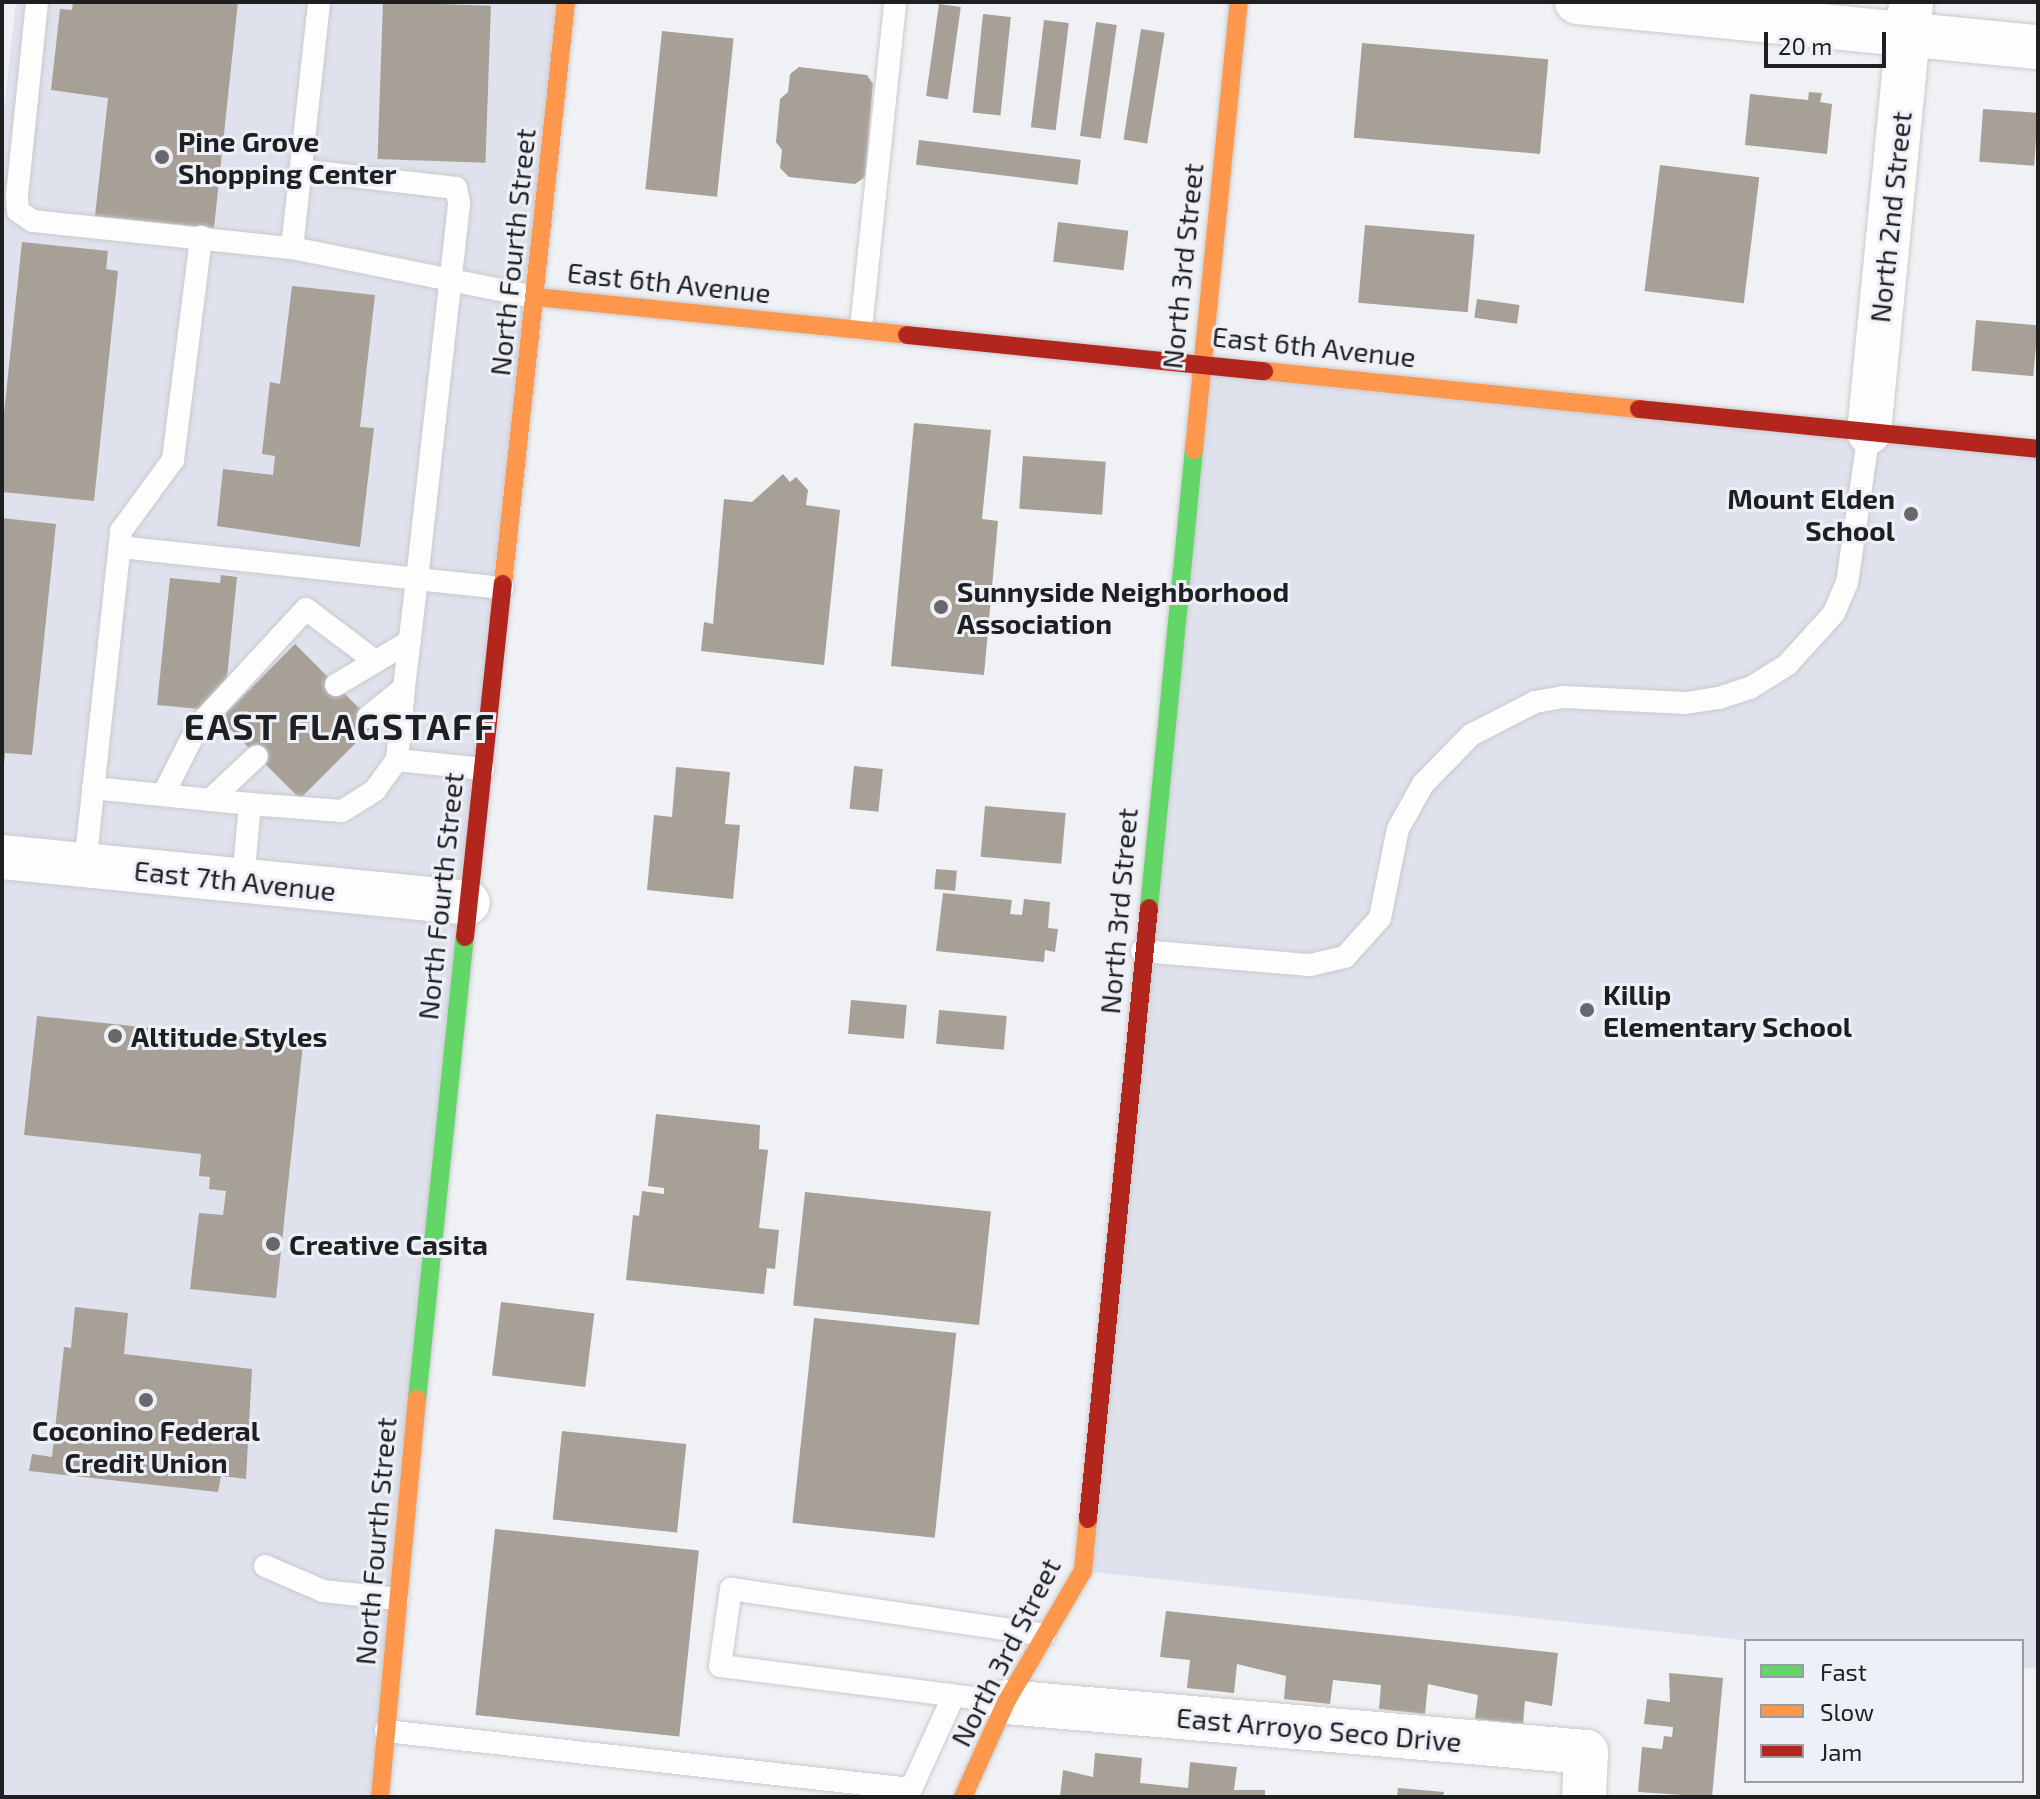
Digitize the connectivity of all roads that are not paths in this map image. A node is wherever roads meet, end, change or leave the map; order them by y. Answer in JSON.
{"nodes":[{"id":1,"x":37,"y":2,"type":"edge"},
{"id":2,"x":319,"y":2,"type":"edge"},
{"id":3,"x":566,"y":2,"type":"edge"},
{"id":4,"x":895,"y":2,"type":"edge"},
{"id":5,"x":1239,"y":2,"type":"edge"},
{"id":6,"x":1577,"y":2,"type":"edge"},
{"id":7,"x":1909,"y":18,"type":"edge"},
{"id":8,"x":2038,"y":47,"type":"edge"},
{"id":9,"x":301,"y":170,"type":"junction"},
{"id":10,"x":201,"y":237,"type":"junction"},
{"id":11,"x":292,"y":248,"type":"junction"},
{"id":12,"x":451,"y":280,"type":"junction"},
{"id":13,"x":536,"y":297,"type":"junction"},
{"id":14,"x":861,"y":328,"type":"junction"},
{"id":15,"x":1199,"y":362,"type":"junction"},
{"id":16,"x":1869,"y":432,"type":"junction"},
{"id":17,"x":2038,"y":449,"type":"edge"},
{"id":18,"x":120,"y":547,"type":"junction"},
{"id":19,"x":417,"y":579,"type":"junction"},
{"id":20,"x":503,"y":588,"type":"junction"},
{"id":21,"x":410,"y":641,"type":"junction"},
{"id":22,"x":375,"y":661,"type":"junction"},
{"id":23,"x":336,"y":685,"type":"dead end"},
{"id":24,"x":404,"y":688,"type":"junction"},
{"id":25,"x":368,"y":717,"type":"dead end"},
{"id":26,"x":257,"y":756,"type":"dead end"},
{"id":27,"x":397,"y":760,"type":"junction"},
{"id":28,"x":483,"y":769,"type":"junction"},
{"id":29,"x":93,"y":788,"type":"junction"},
{"id":30,"x":292,"y":790,"type":"dead end"},
{"id":31,"x":163,"y":795,"type":"junction"},
{"id":32,"x":210,"y":800,"type":"junction"},
{"id":33,"x":250,"y":804,"type":"junction"},
{"id":34,"x":275,"y":808,"type":"junction"},
{"id":35,"x":2,"y":857,"type":"edge"},
{"id":36,"x":85,"y":865,"type":"junction"},
{"id":37,"x":243,"y":881,"type":"junction"},
{"id":38,"x":468,"y":903,"type":"junction"},
{"id":39,"x":1142,"y":951,"type":"junction"},
{"id":40,"x":265,"y":1566,"type":"dead end"},
{"id":41,"x":398,"y":1599,"type":"junction"},
{"id":42,"x":1045,"y":1635,"type":"junction"},
{"id":43,"x":954,"y":1695,"type":"junction"},
{"id":44,"x":1006,"y":1702,"type":"junction"},
{"id":45,"x":386,"y":1731,"type":"junction"},
{"id":46,"x":380,"y":1797,"type":"edge"},
{"id":47,"x":963,"y":1797,"type":"edge"},
{"id":48,"x":1584,"y":1797,"type":"edge"}],
"edges":[{"from":1,"to":10,"type":"lane"},
{"from":2,"to":9,"type":"lane"},
{"from":3,"to":13,"type":"street","name":"North Fourth Street"},
{"from":4,"to":14,"type":"lane"},
{"from":5,"to":15,"type":"street","name":"North 3rd Street"},
{"from":6,"to":7,"type":"street"},
{"from":7,"to":8,"type":"street"},
{"from":7,"to":16,"type":"street","name":"North 2nd Street"},
{"from":9,"to":11,"type":"lane"},
{"from":9,"to":12,"type":"lane"},
{"from":10,"to":11,"type":"lane"},
{"from":10,"to":18,"type":"lane"},
{"from":11,"to":12,"type":"lane"},
{"from":12,"to":13,"type":"lane"},
{"from":12,"to":19,"type":"lane"},
{"from":13,"to":14,"type":"street","name":"East 6th Avenue"},
{"from":13,"to":20,"type":"street","name":"North Fourth Street"},
{"from":14,"to":15,"type":"street","name":"East 6th Avenue"},
{"from":15,"to":16,"type":"street","name":"East 6th Avenue"},
{"from":15,"to":39,"type":"street","name":"North 3rd Street"},
{"from":16,"to":17,"type":"street","name":"East 6th Avenue"},
{"from":16,"to":39,"type":"lane"},
{"from":18,"to":19,"type":"lane"},
{"from":18,"to":29,"type":"lane"},
{"from":19,"to":20,"type":"lane"},
{"from":19,"to":21,"type":"lane"},
{"from":20,"to":28,"type":"street","name":"North Fourth Street"},
{"from":21,"to":22,"type":"lane"},
{"from":21,"to":24,"type":"lane"},
{"from":22,"to":23,"type":"lane"},
{"from":22,"to":31,"type":"lane"},
{"from":24,"to":25,"type":"lane"},
{"from":24,"to":27,"type":"lane"},
{"from":26,"to":32,"type":"lane"},
{"from":27,"to":28,"type":"lane"},
{"from":27,"to":34,"type":"lane"},
{"from":28,"to":38,"type":"street","name":"North Fourth Street"},
{"from":29,"to":31,"type":"lane"},
{"from":29,"to":36,"type":"lane"},
{"from":30,"to":34,"type":"lane"},
{"from":31,"to":32,"type":"lane"},
{"from":32,"to":33,"type":"lane"},
{"from":33,"to":34,"type":"lane"},
{"from":33,"to":37,"type":"lane"},
{"from":35,"to":36,"type":"street","name":"East 7th Avenue"},
{"from":36,"to":37,"type":"street","name":"East 7th Avenue"},
{"from":37,"to":38,"type":"street","name":"East 7th Avenue"},
{"from":38,"to":41,"type":"street","name":"North Fourth Street"},
{"from":39,"to":42,"type":"street","name":"North 3rd Street"},
{"from":40,"to":41,"type":"lane"},
{"from":41,"to":45,"type":"street","name":"North Fourth Street"},
{"from":42,"to":43,"type":"lane"},
{"from":42,"to":44,"type":"street","name":"North 3rd Street"},
{"from":43,"to":44,"type":"lane"},
{"from":43,"to":45,"type":"lane"},
{"from":44,"to":47,"type":"street","name":"North 3rd Street"},
{"from":44,"to":48,"type":"street","name":"East Arroyo Seco Drive"},
{"from":45,"to":46,"type":"street","name":"North Fourth Street"}]}
